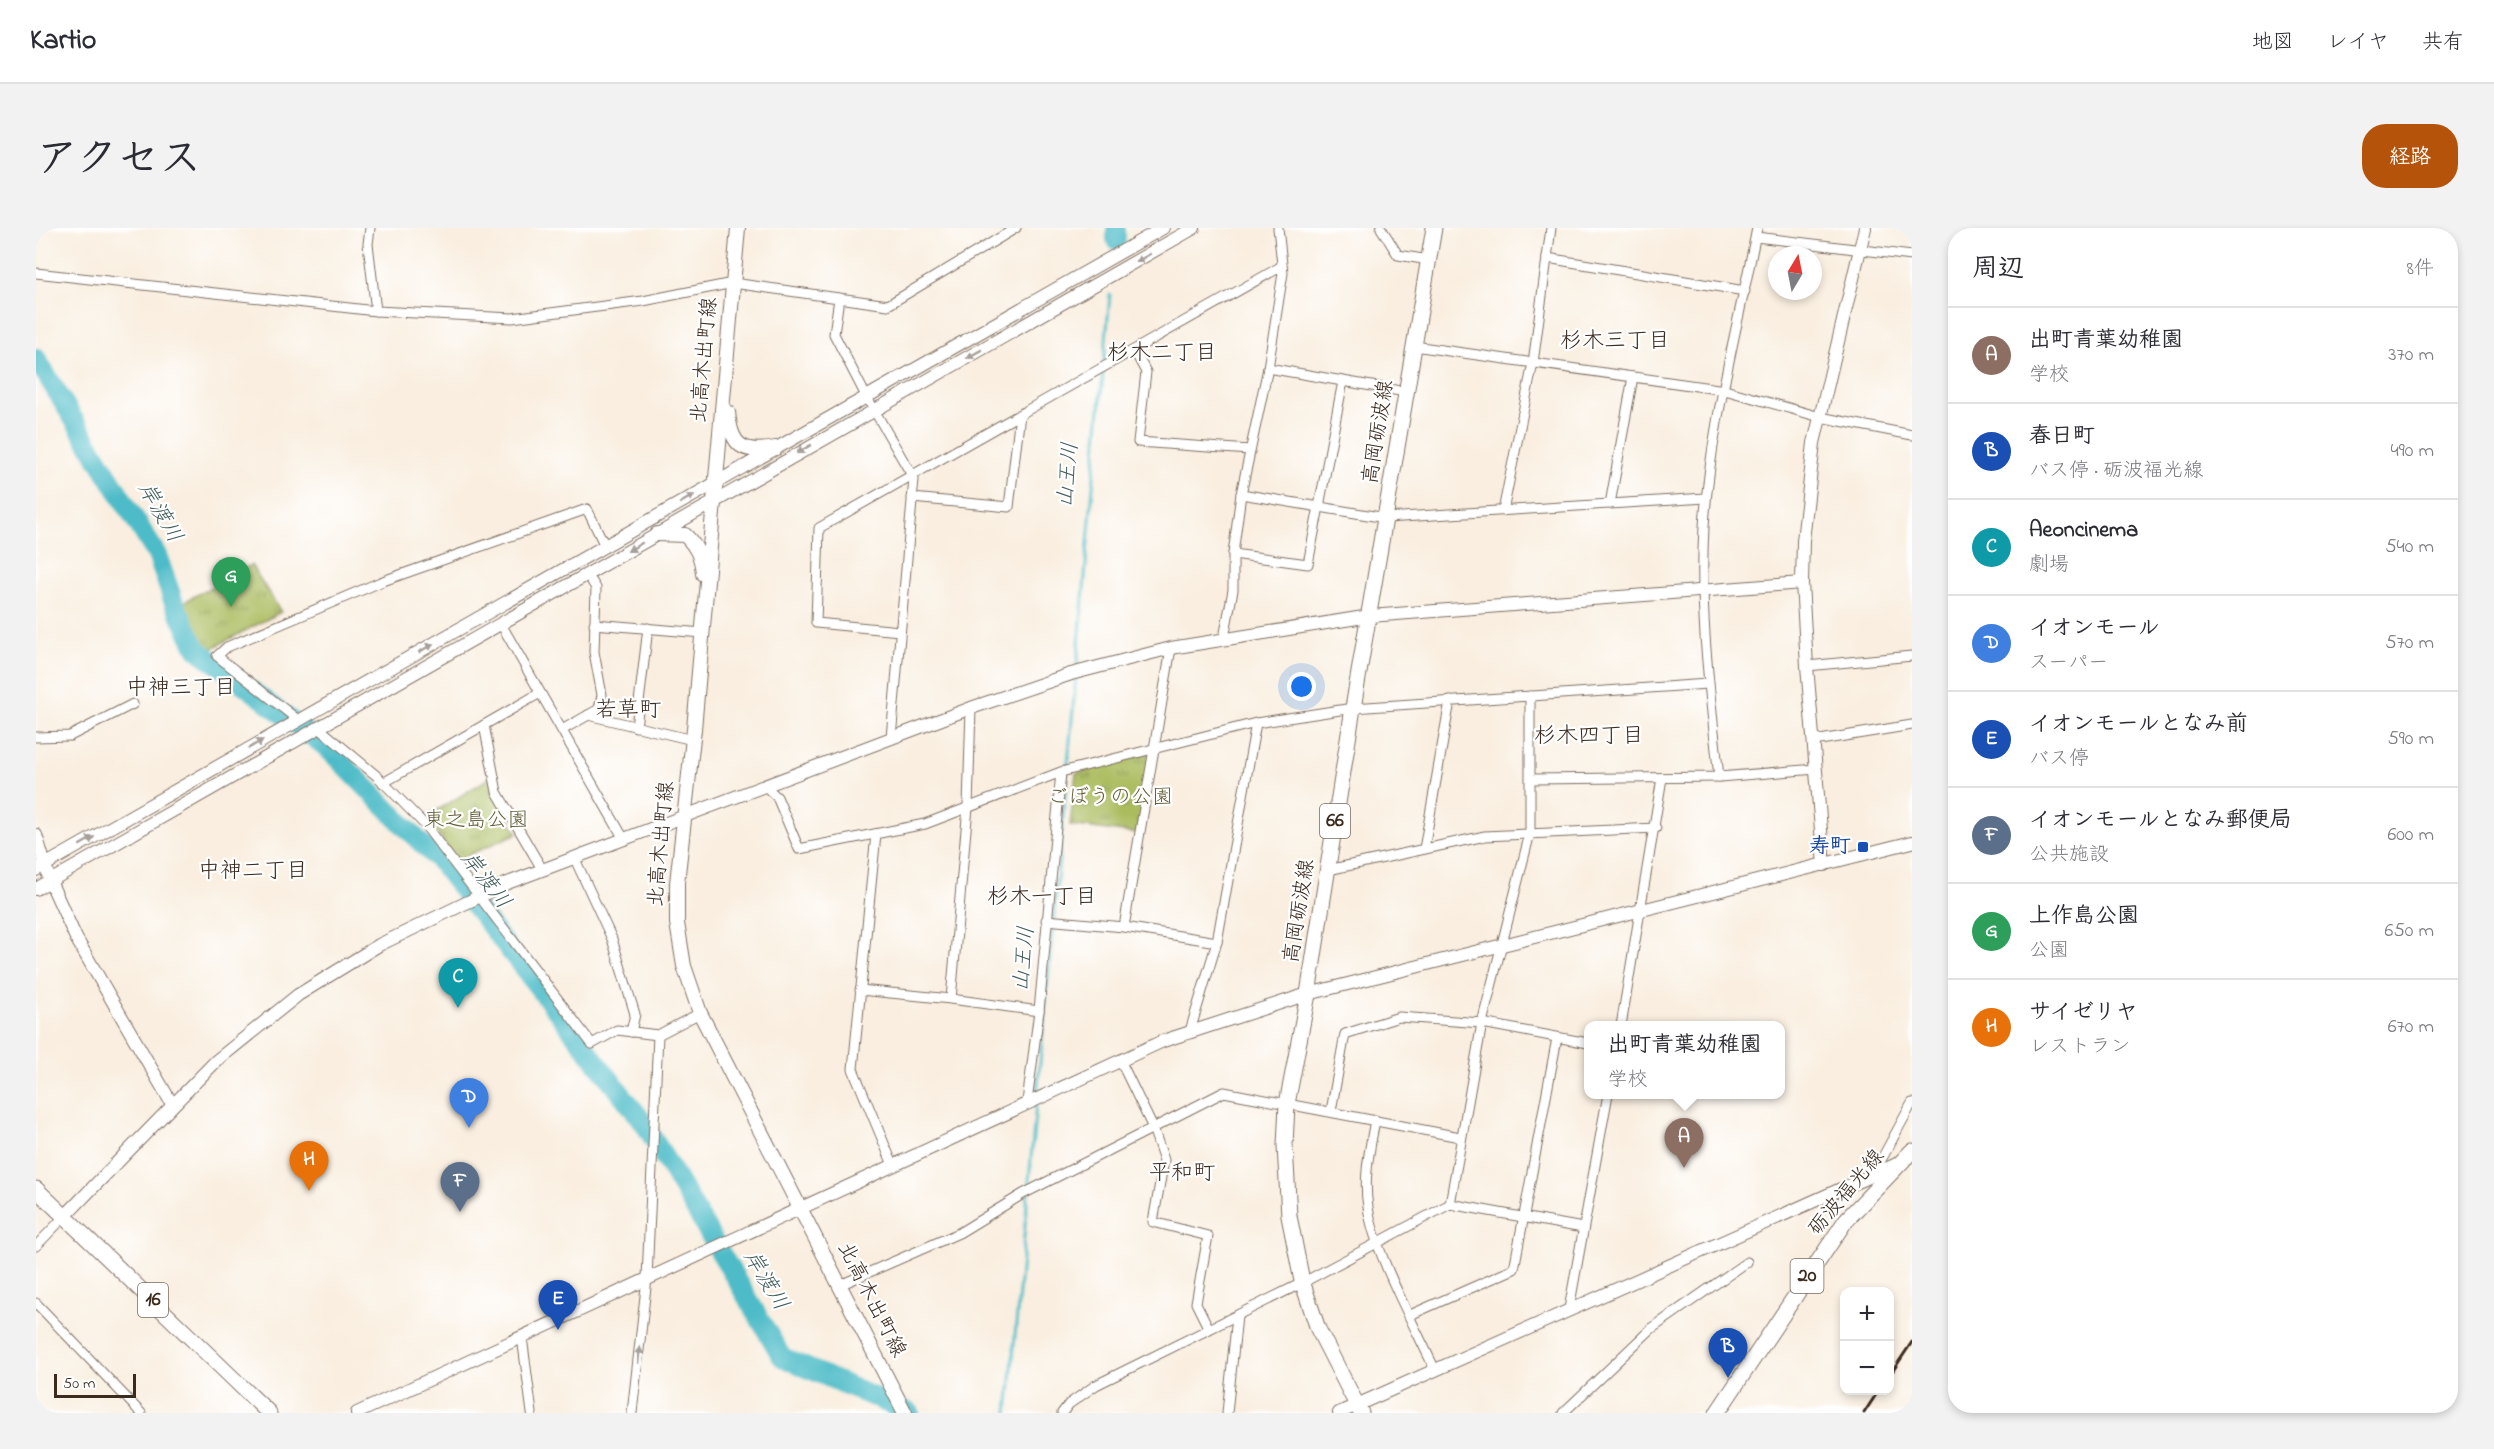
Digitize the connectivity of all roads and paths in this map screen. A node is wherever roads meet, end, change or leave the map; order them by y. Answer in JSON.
{"nodes":[{"id":1,"x":370,"y":228,"type":"edge"},
{"id":2,"x":738,"y":228,"type":"edge"},
{"id":3,"x":1016,"y":228,"type":"edge"},
{"id":4,"x":1163,"y":228,"type":"edge"},
{"id":5,"x":1194,"y":228,"type":"edge"},
{"id":6,"x":1278,"y":228,"type":"edge"},
{"id":7,"x":1381,"y":228,"type":"edge"},
{"id":8,"x":1434,"y":228,"type":"edge"},
{"id":9,"x":1551,"y":228,"type":"edge"},
{"id":10,"x":1865,"y":228,"type":"edge"},
{"id":11,"x":1005,"y":231,"type":"edge"},
{"id":12,"x":1757,"y":232,"type":"edge"},
{"id":13,"x":1860,"y":249,"type":"junction"},
{"id":14,"x":1912,"y":256,"type":"edge"},
{"id":15,"x":1547,"y":258,"type":"junction"},
{"id":16,"x":1429,"y":260,"type":"junction"},
{"id":17,"x":1282,"y":266,"type":"junction"},
{"id":18,"x":36,"y":273,"type":"edge"},
{"id":19,"x":733,"y":283,"type":"junction"},
{"id":20,"x":1745,"y":291,"type":"junction"},
{"id":21,"x":839,"y":298,"type":"junction"},
{"id":22,"x":376,"y":311,"type":"junction"},
{"id":23,"x":1414,"y":346,"type":"junction"},
{"id":24,"x":1134,"y":350,"type":"junction"},
{"id":25,"x":1533,"y":363,"type":"junction"},
{"id":26,"x":1268,"y":368,"type":"junction"},
{"id":27,"x":726,"y":371,"type":"junction"},
{"id":28,"x":1633,"y":377,"type":"junction"},
{"id":29,"x":1343,"y":381,"type":"junction"},
{"id":30,"x":1725,"y":390,"type":"junction"},
{"id":31,"x":1406,"y":392,"type":"junction"},
{"id":32,"x":866,"y":396,"type":"junction"},
{"id":33,"x":873,"y":410,"type":"junction"},
{"id":34,"x":1020,"y":414,"type":"junction"},
{"id":35,"x":1820,"y":417,"type":"junction"},
{"id":36,"x":1912,"y":435,"type":"edge"},
{"id":37,"x":776,"y":448,"type":"junction"},
{"id":38,"x":1250,"y":450,"type":"junction"},
{"id":39,"x":912,"y":476,"type":"junction"},
{"id":40,"x":716,"y":482,"type":"junction"},
{"id":41,"x":1241,"y":494,"type":"junction"},
{"id":42,"x":912,"y":498,"type":"junction"},
{"id":43,"x":1706,"y":498,"type":"junction"},
{"id":44,"x":715,"y":500,"type":"junction"},
{"id":45,"x":1610,"y":504,"type":"junction"},
{"id":46,"x":1321,"y":507,"type":"junction"},
{"id":47,"x":1503,"y":511,"type":"junction"},
{"id":48,"x":1386,"y":518,"type":"junction"},
{"id":49,"x":657,"y":534,"type":"junction"},
{"id":50,"x":605,"y":546,"type":"junction"},
{"id":51,"x":1233,"y":555,"type":"junction"},
{"id":52,"x":587,"y":574,"type":"junction"},
{"id":53,"x":1802,"y":584,"type":"junction"},
{"id":54,"x":1702,"y":590,"type":"junction"},
{"id":55,"x":705,"y":612,"type":"junction"},
{"id":56,"x":1370,"y":616,"type":"junction"},
{"id":57,"x":501,"y":624,"type":"junction"},
{"id":58,"x":594,"y":624,"type":"junction"},
{"id":59,"x":648,"y":628,"type":"junction"},
{"id":60,"x":900,"y":631,"type":"junction"},
{"id":61,"x":703,"y":633,"type":"junction"},
{"id":62,"x":1224,"y":638,"type":"junction"},
{"id":63,"x":1171,"y":648,"type":"junction"},
{"id":64,"x":1912,"y":656,"type":"edge"},
{"id":65,"x":1807,"y":666,"type":"junction"},
{"id":66,"x":1708,"y":684,"type":"junction"},
{"id":67,"x":540,"y":693,"type":"junction"},
{"id":68,"x":1530,"y":696,"type":"junction"},
{"id":69,"x":1450,"y":702,"type":"junction"},
{"id":70,"x":133,"y":704,"type":"dead end"},
{"id":71,"x":971,"y":708,"type":"junction"},
{"id":72,"x":1353,"y":708,"type":"junction"},
{"id":73,"x":588,"y":715,"type":"junction"},
{"id":74,"x":298,"y":720,"type":"junction"},
{"id":75,"x":1256,"y":723,"type":"junction"},
{"id":76,"x":484,"y":725,"type":"junction"},
{"id":77,"x":1912,"y":725,"type":"edge"},
{"id":78,"x":636,"y":727,"type":"junction"},
{"id":79,"x":319,"y":728,"type":"junction"},
{"id":80,"x":562,"y":730,"type":"junction"},
{"id":81,"x":36,"y":737,"type":"edge"},
{"id":82,"x":891,"y":738,"type":"junction"},
{"id":83,"x":693,"y":740,"type":"junction"},
{"id":84,"x":1814,"y":741,"type":"junction"},
{"id":85,"x":1156,"y":746,"type":"junction"},
{"id":86,"x":1816,"y":769,"type":"junction"},
{"id":87,"x":1060,"y":772,"type":"junction"},
{"id":88,"x":1719,"y":777,"type":"junction"},
{"id":89,"x":1662,"y":778,"type":"junction"},
{"id":90,"x":1531,"y":779,"type":"junction"},
{"id":91,"x":383,"y":783,"type":"junction"},
{"id":92,"x":765,"y":786,"type":"junction"},
{"id":93,"x":968,"y":807,"type":"junction"},
{"id":94,"x":685,"y":818,"type":"junction"},
{"id":95,"x":1656,"y":828,"type":"junction"},
{"id":96,"x":1530,"y":833,"type":"junction"},
{"id":97,"x":36,"y":834,"type":"edge"},
{"id":98,"x":876,"y":834,"type":"junction"},
{"id":99,"x":624,"y":839,"type":"junction"},
{"id":100,"x":1912,"y":842,"type":"edge"},
{"id":101,"x":1424,"y":849,"type":"junction"},
{"id":102,"x":574,"y":857,"type":"junction"},
{"id":103,"x":1824,"y":865,"type":"junction"},
{"id":104,"x":41,"y":867,"type":"edge"},
{"id":105,"x":542,"y":869,"type":"junction"},
{"id":106,"x":1328,"y":870,"type":"junction"},
{"id":107,"x":50,"y":881,"type":"junction"},
{"id":108,"x":36,"y":889,"type":"edge"},
{"id":109,"x":478,"y":895,"type":"junction"},
{"id":110,"x":1641,"y":911,"type":"junction"},
{"id":111,"x":1046,"y":920,"type":"junction"},
{"id":112,"x":1124,"y":927,"type":"junction"},
{"id":113,"x":1217,"y":942,"type":"junction"},
{"id":114,"x":1500,"y":945,"type":"junction"},
{"id":115,"x":860,"y":990,"type":"junction"},
{"id":116,"x":1308,"y":994,"type":"junction"},
{"id":117,"x":951,"y":999,"type":"junction"},
{"id":118,"x":1039,"y":1011,"type":"junction"},
{"id":119,"x":700,"y":1013,"type":"junction"},
{"id":120,"x":1622,"y":1021,"type":"edge"},
{"id":121,"x":1482,"y":1023,"type":"junction"},
{"id":122,"x":1190,"y":1031,"type":"junction"},
{"id":123,"x":631,"y":1032,"type":"junction"},
{"id":124,"x":658,"y":1035,"type":"junction"},
{"id":125,"x":1557,"y":1038,"type":"junction"},
{"id":126,"x":1584,"y":1042,"type":"edge"},
{"id":127,"x":1120,"y":1060,"type":"junction"},
{"id":128,"x":1607,"y":1099,"type":"edge"},
{"id":129,"x":1027,"y":1102,"type":"junction"},
{"id":130,"x":1912,"y":1103,"type":"edge"},
{"id":131,"x":172,"y":1104,"type":"junction"},
{"id":132,"x":1287,"y":1104,"type":"junction"},
{"id":133,"x":1331,"y":1111,"type":"junction"},
{"id":134,"x":1375,"y":1120,"type":"junction"},
{"id":135,"x":1153,"y":1128,"type":"junction"},
{"id":136,"x":1460,"y":1137,"type":"junction"},
{"id":137,"x":1912,"y":1151,"type":"edge"},
{"id":138,"x":1900,"y":1163,"type":"junction"},
{"id":139,"x":893,"y":1165,"type":"junction"},
{"id":140,"x":1880,"y":1172,"type":"junction"},
{"id":141,"x":36,"y":1189,"type":"edge"},
{"id":142,"x":1450,"y":1204,"type":"junction"},
{"id":143,"x":801,"y":1209,"type":"junction"},
{"id":144,"x":65,"y":1216,"type":"junction"},
{"id":145,"x":1524,"y":1218,"type":"junction"},
{"id":146,"x":1583,"y":1228,"type":"junction"},
{"id":147,"x":1377,"y":1243,"type":"junction"},
{"id":148,"x":36,"y":1246,"type":"edge"},
{"id":149,"x":1747,"y":1262,"type":"dead end"},
{"id":150,"x":647,"y":1278,"type":"junction"},
{"id":151,"x":1302,"y":1283,"type":"junction"},
{"id":152,"x":840,"y":1285,"type":"junction"},
{"id":153,"x":36,"y":1303,"type":"edge"},
{"id":154,"x":1569,"y":1309,"type":"junction"},
{"id":155,"x":1410,"y":1315,"type":"junction"},
{"id":156,"x":1237,"y":1316,"type":"junction"},
{"id":157,"x":1209,"y":1329,"type":"junction"},
{"id":158,"x":522,"y":1337,"type":"junction"},
{"id":159,"x":1435,"y":1370,"type":"junction"},
{"id":160,"x":1359,"y":1409,"type":"edge"},
{"id":161,"x":141,"y":1413,"type":"edge"},
{"id":162,"x":269,"y":1413,"type":"edge"},
{"id":163,"x":357,"y":1413,"type":"edge"},
{"id":164,"x":532,"y":1413,"type":"edge"},
{"id":165,"x":632,"y":1413,"type":"edge"},
{"id":166,"x":905,"y":1413,"type":"edge"},
{"id":167,"x":1062,"y":1413,"type":"edge"},
{"id":168,"x":1227,"y":1413,"type":"edge"},
{"id":169,"x":1339,"y":1413,"type":"edge"},
{"id":170,"x":1563,"y":1413,"type":"edge"},
{"id":171,"x":1717,"y":1413,"type":"edge"}],
"edges":[{"from":1,"to":22,"type":"street"},
{"from":2,"to":19,"type":"main road","name":"北高木出町線"},
{"from":3,"to":11,"type":"street"},
{"from":4,"to":32,"type":"street"},
{"from":5,"to":33,"type":"street","one_way":true},
{"from":6,"to":17,"type":"street"},
{"from":7,"to":16,"type":"street"},
{"from":8,"to":16,"type":"main road","name":"高岡砺波線","number":"66"},
{"from":9,"to":15,"type":"street"},
{"from":10,"to":13,"type":"street"},
{"from":11,"to":21,"type":"street"},
{"from":12,"to":13,"type":"street"},
{"from":12,"to":20,"type":"street"},
{"from":13,"to":14,"type":"street"},
{"from":13,"to":35,"type":"street"},
{"from":15,"to":20,"type":"street"},
{"from":15,"to":25,"type":"street"},
{"from":16,"to":23,"type":"main road","name":"高岡砺波線","number":"66"},
{"from":17,"to":24,"type":"street"},
{"from":17,"to":26,"type":"street"},
{"from":18,"to":22,"type":"street"},
{"from":19,"to":21,"type":"street"},
{"from":19,"to":22,"type":"street"},
{"from":19,"to":27,"type":"main road","name":"北高木出町線"},
{"from":20,"to":30,"type":"street"},
{"from":21,"to":32,"type":"street"},
{"from":23,"to":25,"type":"street"},
{"from":23,"to":31,"type":"main road","name":"高岡砺波線","number":"66"},
{"from":24,"to":34,"type":"street"},
{"from":24,"to":38,"type":"street"},
{"from":25,"to":28,"type":"street"},
{"from":25,"to":47,"type":"street"},
{"from":26,"to":29,"type":"street"},
{"from":26,"to":38,"type":"street"},
{"from":27,"to":37,"type":"main road"},
{"from":27,"to":40,"type":"main road","name":"北高木出町線"},
{"from":28,"to":30,"type":"street"},
{"from":28,"to":45,"type":"street"},
{"from":29,"to":31,"type":"street"},
{"from":29,"to":46,"type":"street"},
{"from":30,"to":35,"type":"street"},
{"from":30,"to":43,"type":"street"},
{"from":31,"to":48,"type":"main road","name":"高岡砺波線","number":"66"},
{"from":32,"to":33,"type":"street"},
{"from":32,"to":37,"type":"street"},
{"from":33,"to":39,"type":"street"},
{"from":33,"to":44,"type":"street","one_way":true},
{"from":34,"to":39,"type":"street"},
{"from":34,"to":42,"type":"street"},
{"from":35,"to":36,"type":"street"},
{"from":35,"to":53,"type":"street"},
{"from":37,"to":40,"type":"street"},
{"from":38,"to":41,"type":"street"},
{"from":39,"to":42,"type":"street"},
{"from":39,"to":60,"type":"street"},
{"from":40,"to":44,"type":"main road","name":"北高木出町線"},
{"from":50,"to":40,"type":"street","one_way":true},
{"from":41,"to":46,"type":"street"},
{"from":41,"to":51,"type":"street"},
{"from":42,"to":60,"type":"street"},
{"from":43,"to":45,"type":"street"},
{"from":43,"to":54,"type":"street"},
{"from":44,"to":49,"type":"street"},
{"from":44,"to":55,"type":"main road","name":"北高木出町線"},
{"from":45,"to":47,"type":"street"},
{"from":46,"to":48,"type":"street"},
{"from":46,"to":51,"type":"street"},
{"from":47,"to":48,"type":"street"},
{"from":48,"to":56,"type":"main road","name":"高岡砺波線","number":"66"},
{"from":49,"to":52,"type":"street","one_way":true},
{"from":49,"to":55,"type":"main road"},
{"from":74,"to":50,"type":"street","one_way":true},
{"from":50,"to":74,"type":"street"},
{"from":51,"to":62,"type":"street"},
{"from":52,"to":57,"type":"street"},
{"from":52,"to":58,"type":"street"},
{"from":53,"to":54,"type":"street"},
{"from":53,"to":65,"type":"street"},
{"from":54,"to":56,"type":"street"},
{"from":54,"to":66,"type":"street"},
{"from":55,"to":61,"type":"main road","name":"北高木出町線"},
{"from":56,"to":62,"type":"street"},
{"from":56,"to":72,"type":"main road","name":"高岡砺波線","number":"66"},
{"from":57,"to":67,"type":"street"},
{"from":57,"to":79,"type":"street"},
{"from":58,"to":59,"type":"street"},
{"from":58,"to":73,"type":"street"},
{"from":59,"to":61,"type":"street"},
{"from":59,"to":78,"type":"street"},
{"from":60,"to":82,"type":"street"},
{"from":61,"to":83,"type":"main road","name":"北高木出町線"},
{"from":62,"to":63,"type":"street"},
{"from":63,"to":71,"type":"street"},
{"from":63,"to":85,"type":"street"},
{"from":64,"to":65,"type":"street"},
{"from":65,"to":84,"type":"street"},
{"from":66,"to":68,"type":"street"},
{"from":66,"to":88,"type":"street"},
{"from":67,"to":76,"type":"street"},
{"from":67,"to":80,"type":"street"},
{"from":68,"to":69,"type":"street"},
{"from":68,"to":90,"type":"street"},
{"from":69,"to":72,"type":"street"},
{"from":69,"to":101,"type":"street"},
{"from":70,"to":81,"type":"street"},
{"from":71,"to":82,"type":"street"},
{"from":71,"to":93,"type":"street"},
{"from":72,"to":75,"type":"street"},
{"from":72,"to":106,"type":"main road","name":"高岡砺波線","number":"66"},
{"from":73,"to":78,"type":"street"},
{"from":73,"to":80,"type":"street"},
{"from":104,"to":74,"type":"street","one_way":true},
{"from":75,"to":85,"type":"street"},
{"from":75,"to":113,"type":"street"},
{"from":76,"to":91,"type":"street"},
{"from":76,"to":105,"type":"street"},
{"from":77,"to":84,"type":"street"},
{"from":78,"to":83,"type":"street"},
{"from":79,"to":91,"type":"street"},
{"from":79,"to":107,"type":"street"},
{"from":80,"to":99,"type":"street"},
{"from":82,"to":92,"type":"street"},
{"from":83,"to":94,"type":"main road","name":"北高木出町線"},
{"from":84,"to":86,"type":"street"},
{"from":85,"to":87,"type":"street"},
{"from":85,"to":112,"type":"street"},
{"from":86,"to":88,"type":"street"},
{"from":86,"to":103,"type":"street"},
{"from":87,"to":93,"type":"street"},
{"from":87,"to":111,"type":"street"},
{"from":88,"to":89,"type":"street"},
{"from":89,"to":90,"type":"street"},
{"from":89,"to":95,"type":"street"},
{"from":90,"to":96,"type":"street"},
{"from":91,"to":109,"type":"street"},
{"from":92,"to":94,"type":"street"},
{"from":92,"to":98,"type":"street"},
{"from":93,"to":98,"type":"street"},
{"from":93,"to":117,"type":"street"},
{"from":94,"to":99,"type":"street"},
{"from":94,"to":119,"type":"main road","name":"北高木出町線"},
{"from":95,"to":96,"type":"street"},
{"from":95,"to":110,"type":"street"},
{"from":96,"to":101,"type":"street"},
{"from":96,"to":114,"type":"street"},
{"from":97,"to":104,"type":"street"},
{"from":98,"to":115,"type":"street"},
{"from":99,"to":102,"type":"street"},
{"from":100,"to":103,"type":"street"},
{"from":101,"to":106,"type":"street"},
{"from":102,"to":105,"type":"street"},
{"from":102,"to":123,"type":"street"},
{"from":103,"to":110,"type":"street"},
{"from":104,"to":107,"type":"street"},
{"from":105,"to":109,"type":"street"},
{"from":106,"to":116,"type":"main road","name":"高岡砺波線","number":"66"},
{"from":107,"to":108,"type":"street"},
{"from":107,"to":131,"type":"street"},
{"from":109,"to":123,"type":"street"},
{"from":109,"to":131,"type":"street"},
{"from":110,"to":114,"type":"street"},
{"from":110,"to":120,"type":"street"},
{"from":111,"to":112,"type":"street"},
{"from":111,"to":118,"type":"street"},
{"from":112,"to":113,"type":"street"},
{"from":113,"to":122,"type":"street"},
{"from":114,"to":116,"type":"street"},
{"from":114,"to":121,"type":"street"},
{"from":115,"to":117,"type":"street"},
{"from":115,"to":139,"type":"street"},
{"from":116,"to":122,"type":"street"},
{"from":116,"to":132,"type":"main road","name":"高岡砺波線","number":"66"},
{"from":117,"to":118,"type":"street"},
{"from":118,"to":129,"type":"street"},
{"from":119,"to":124,"type":"street"},
{"from":119,"to":143,"type":"main road","name":"北高木出町線"},
{"from":121,"to":125,"type":"street"},
{"from":121,"to":133,"type":"street"},
{"from":121,"to":136,"type":"street"},
{"from":122,"to":127,"type":"street"},
{"from":123,"to":124,"type":"street"},
{"from":124,"to":150,"type":"street"},
{"from":125,"to":126,"type":"street"},
{"from":125,"to":145,"type":"street"},
{"from":127,"to":129,"type":"street"},
{"from":127,"to":135,"type":"street"},
{"from":128,"to":146,"type":"street"},
{"from":129,"to":139,"type":"street"},
{"from":130,"to":140,"type":"street"},
{"from":131,"to":144,"type":"street"},
{"from":132,"to":133,"type":"street"},
{"from":132,"to":135,"type":"street"},
{"from":132,"to":151,"type":"main road","name":"高岡砺波線","number":"66"},
{"from":133,"to":134,"type":"street"},
{"from":134,"to":136,"type":"street"},
{"from":134,"to":147,"type":"street"},
{"from":135,"to":152,"type":"street"},
{"from":135,"to":157,"type":"street"},
{"from":136,"to":142,"type":"street"},
{"from":137,"to":138,"type":"main road","name":"砺波福光線","number":"20"},
{"from":138,"to":140,"type":"street"},
{"from":138,"to":171,"type":"main road","name":"砺波福光線","number":"20"},
{"from":139,"to":143,"type":"street"},
{"from":140,"to":154,"type":"street"},
{"from":141,"to":144,"type":"main road","number":"16"},
{"from":142,"to":145,"type":"street"},
{"from":142,"to":147,"type":"street"},
{"from":143,"to":150,"type":"street"},
{"from":143,"to":152,"type":"main road","name":"北高木出町線"},
{"from":144,"to":148,"type":"street"},
{"from":144,"to":162,"type":"main road","number":"16"},
{"from":145,"to":146,"type":"street"},
{"from":145,"to":155,"type":"street"},
{"from":146,"to":154,"type":"street"},
{"from":147,"to":151,"type":"street"},
{"from":147,"to":155,"type":"street"},
{"from":149,"to":170,"type":"street"},
{"from":150,"to":158,"type":"street"},
{"from":165,"to":150,"type":"street","one_way":true},
{"from":151,"to":156,"type":"street"},
{"from":151,"to":160,"type":"main road","name":"高岡砺波線","number":"66"},
{"from":152,"to":166,"type":"main road","name":"北高木出町線"},
{"from":153,"to":161,"type":"street"},
{"from":154,"to":159,"type":"street"},
{"from":155,"to":159,"type":"street"},
{"from":156,"to":157,"type":"street"},
{"from":156,"to":168,"type":"street"},
{"from":157,"to":167,"type":"street"},
{"from":158,"to":163,"type":"street"},
{"from":158,"to":164,"type":"street"},
{"from":159,"to":160,"type":"street"},
{"from":160,"to":169,"type":"street"}]}
